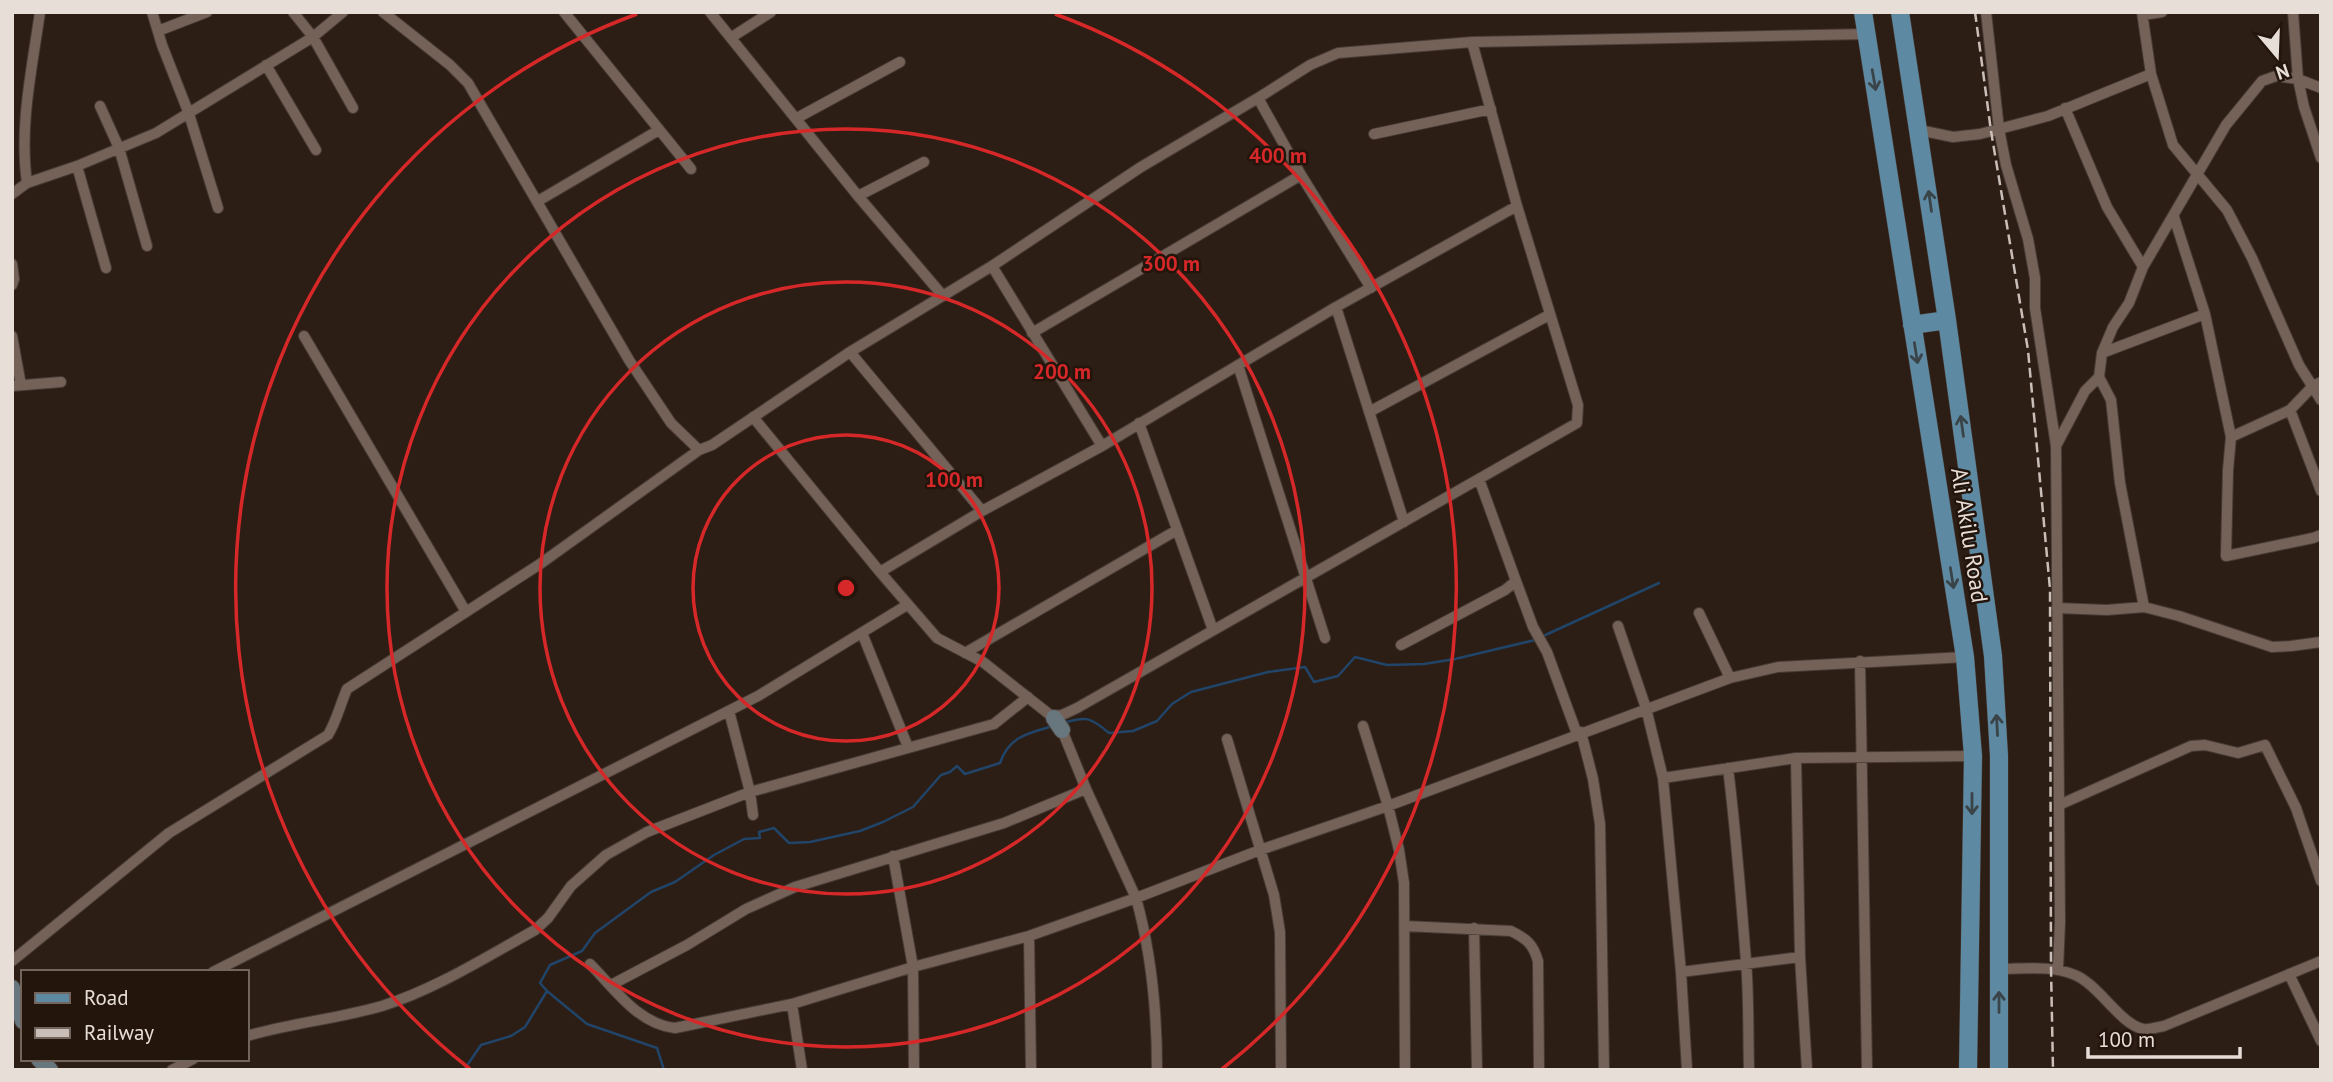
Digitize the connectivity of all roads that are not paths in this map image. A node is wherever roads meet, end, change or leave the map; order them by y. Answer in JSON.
{"nodes":[{"id":1,"x":40,"y":12,"type":"edge"},
{"id":2,"x":152,"y":12,"type":"edge"},
{"id":3,"x":207,"y":12,"type":"edge"},
{"id":4,"x":293,"y":12,"type":"edge"},
{"id":5,"x":343,"y":12,"type":"edge"},
{"id":6,"x":383,"y":12,"type":"edge"},
{"id":7,"x":564,"y":12,"type":"edge"},
{"id":8,"x":710,"y":12,"type":"edge"},
{"id":9,"x":771,"y":12,"type":"edge"},
{"id":10,"x":1863,"y":12,"type":"edge"},
{"id":11,"x":1900,"y":12,"type":"edge"},
{"id":12,"x":1986,"y":12,"type":"edge"},
{"id":13,"x":2162,"y":12,"type":"edge"},
{"id":14,"x":2293,"y":12,"type":"edge"},
{"id":15,"x":2143,"y":14,"type":"edge"},
{"id":16,"x":158,"y":32,"type":"junction"},
{"id":17,"x":1867,"y":34,"type":"junction"},
{"id":18,"x":313,"y":37,"type":"junction"},
{"id":19,"x":732,"y":37,"type":"junction"},
{"id":20,"x":1472,"y":42,"type":"junction"},
{"id":21,"x":900,"y":62,"type":"dead end"},
{"id":22,"x":266,"y":65,"type":"junction"},
{"id":23,"x":2151,"y":74,"type":"junction"},
{"id":24,"x":2298,"y":79,"type":"junction"},
{"id":25,"x":2321,"y":88,"type":"edge"},
{"id":26,"x":1258,"y":98,"type":"junction"},
{"id":27,"x":100,"y":106,"type":"dead end"},
{"id":28,"x":353,"y":107,"type":"dead end"},
{"id":29,"x":2065,"y":108,"type":"junction"},
{"id":30,"x":1491,"y":109,"type":"junction"},
{"id":31,"x":189,"y":114,"type":"junction"},
{"id":32,"x":797,"y":118,"type":"junction"},
{"id":33,"x":659,"y":130,"type":"junction"},
{"id":34,"x":1919,"y":130,"type":"junction"},
{"id":35,"x":1999,"y":130,"type":"junction"},
{"id":36,"x":1374,"y":134,"type":"dead end"},
{"id":37,"x":119,"y":148,"type":"junction"},
{"id":38,"x":316,"y":150,"type":"dead end"},
{"id":39,"x":2321,"y":158,"type":"edge"},
{"id":40,"x":924,"y":162,"type":"dead end"},
{"id":41,"x":77,"y":166,"type":"junction"},
{"id":42,"x":691,"y":169,"type":"dead end"},
{"id":43,"x":2197,"y":174,"type":"junction"},
{"id":44,"x":1301,"y":175,"type":"junction"},
{"id":45,"x":27,"y":183,"type":"junction"},
{"id":46,"x":12,"y":194,"type":"edge"},
{"id":47,"x":858,"y":197,"type":"junction"},
{"id":48,"x":538,"y":201,"type":"junction"},
{"id":49,"x":1517,"y":206,"type":"junction"},
{"id":50,"x":218,"y":208,"type":"dead end"},
{"id":51,"x":2174,"y":217,"type":"junction"},
{"id":52,"x":147,"y":246,"type":"dead end"},
{"id":53,"x":12,"y":264,"type":"edge"},
{"id":54,"x":992,"y":266,"type":"junction"},
{"id":55,"x":2143,"y":267,"type":"junction"},
{"id":56,"x":106,"y":268,"type":"dead end"},
{"id":57,"x":12,"y":285,"type":"edge"},
{"id":58,"x":1371,"y":288,"type":"junction"},
{"id":59,"x":943,"y":296,"type":"junction"},
{"id":60,"x":1336,"y":307,"type":"junction"},
{"id":61,"x":1549,"y":314,"type":"junction"},
{"id":62,"x":2205,"y":314,"type":"junction"},
{"id":63,"x":1947,"y":320,"type":"junction"},
{"id":64,"x":1912,"y":325,"type":"junction"},
{"id":65,"x":1032,"y":333,"type":"junction"},
{"id":66,"x":12,"y":336,"type":"edge"},
{"id":67,"x":303,"y":336,"type":"dead end"},
{"id":68,"x":850,"y":352,"type":"junction"},
{"id":69,"x":2102,"y":353,"type":"junction"},
{"id":70,"x":1238,"y":365,"type":"junction"},
{"id":71,"x":2099,"y":377,"type":"junction"},
{"id":72,"x":61,"y":382,"type":"dead end"},
{"id":73,"x":2317,"y":384,"type":"edge"},
{"id":74,"x":17,"y":386,"type":"edge"},
{"id":75,"x":2321,"y":400,"type":"edge"},
{"id":76,"x":2290,"y":410,"type":"junction"},
{"id":77,"x":1369,"y":412,"type":"junction"},
{"id":78,"x":753,"y":417,"type":"junction"},
{"id":79,"x":1139,"y":424,"type":"junction"},
{"id":80,"x":2231,"y":437,"type":"junction"},
{"id":81,"x":1101,"y":446,"type":"junction"},
{"id":82,"x":2056,"y":446,"type":"junction"},
{"id":83,"x":699,"y":450,"type":"junction"},
{"id":84,"x":1479,"y":479,"type":"junction"},
{"id":85,"x":2321,"y":491,"type":"edge"},
{"id":86,"x":982,"y":511,"type":"junction"},
{"id":87,"x":1404,"y":522,"type":"junction"},
{"id":88,"x":1177,"y":530,"type":"junction"},
{"id":89,"x":2321,"y":535,"type":"edge"},
{"id":90,"x":880,"y":572,"type":"junction"},
{"id":91,"x":1306,"y":578,"type":"junction"},
{"id":92,"x":1516,"y":582,"type":"junction"},
{"id":93,"x":907,"y":605,"type":"junction"},
{"id":94,"x":2144,"y":607,"type":"junction"},
{"id":95,"x":2057,"y":608,"type":"junction"},
{"id":96,"x":466,"y":612,"type":"junction"},
{"id":97,"x":1699,"y":614,"type":"dead end"},
{"id":98,"x":1618,"y":626,"type":"dead end"},
{"id":99,"x":1213,"y":630,"type":"junction"},
{"id":100,"x":862,"y":633,"type":"junction"},
{"id":101,"x":1325,"y":638,"type":"dead end"},
{"id":102,"x":2321,"y":642,"type":"edge"},
{"id":103,"x":1401,"y":645,"type":"dead end"},
{"id":104,"x":965,"y":653,"type":"junction"},
{"id":105,"x":1965,"y":657,"type":"junction"},
{"id":106,"x":1860,"y":661,"type":"junction"},
{"id":107,"x":1730,"y":678,"type":"junction"},
{"id":108,"x":1028,"y":697,"type":"junction"},
{"id":109,"x":1646,"y":708,"type":"junction"},
{"id":110,"x":729,"y":711,"type":"junction"},
{"id":111,"x":1056,"y":721,"type":"junction"},
{"id":112,"x":1363,"y":726,"type":"dead end"},
{"id":113,"x":1579,"y":733,"type":"junction"},
{"id":114,"x":1227,"y":739,"type":"dead end"},
{"id":115,"x":908,"y":747,"type":"junction"},
{"id":116,"x":1862,"y":756,"type":"junction"},
{"id":117,"x":1973,"y":756,"type":"junction"},
{"id":118,"x":1796,"y":758,"type":"junction"},
{"id":119,"x":1728,"y":768,"type":"junction"},
{"id":120,"x":1663,"y":778,"type":"junction"},
{"id":121,"x":1086,"y":789,"type":"junction"},
{"id":122,"x":750,"y":792,"type":"junction"},
{"id":123,"x":2059,"y":804,"type":"junction"},
{"id":124,"x":1388,"y":806,"type":"junction"},
{"id":125,"x":753,"y":815,"type":"dead end"},
{"id":126,"x":1260,"y":850,"type":"junction"},
{"id":127,"x":893,"y":856,"type":"junction"},
{"id":128,"x":2321,"y":881,"type":"edge"},
{"id":129,"x":1136,"y":898,"type":"junction"},
{"id":130,"x":1405,"y":926,"type":"junction"},
{"id":131,"x":1474,"y":928,"type":"junction"},
{"id":132,"x":1029,"y":936,"type":"junction"},
{"id":133,"x":1801,"y":957,"type":"junction"},
{"id":134,"x":12,"y":961,"type":"edge"},
{"id":135,"x":2321,"y":961,"type":"edge"},
{"id":136,"x":590,"y":964,"type":"dead end"},
{"id":137,"x":1747,"y":964,"type":"junction"},
{"id":138,"x":913,"y":967,"type":"junction"},
{"id":139,"x":1999,"y":969,"type":"junction"},
{"id":140,"x":2058,"y":969,"type":"junction"},
{"id":141,"x":217,"y":970,"type":"edge"},
{"id":142,"x":1681,"y":972,"type":"junction"},
{"id":143,"x":2289,"y":974,"type":"junction"},
{"id":144,"x":611,"y":985,"type":"junction"},
{"id":145,"x":12,"y":988,"type":"edge"},
{"id":146,"x":792,"y":1004,"type":"junction"},
{"id":147,"x":21,"y":1015,"type":"edge"},
{"id":148,"x":248,"y":1036,"type":"edge"},
{"id":149,"x":2321,"y":1041,"type":"edge"},
{"id":150,"x":189,"y":1061,"type":"edge"},
{"id":151,"x":172,"y":1070,"type":"edge"},
{"id":152,"x":802,"y":1070,"type":"edge"},
{"id":153,"x":914,"y":1070,"type":"edge"},
{"id":154,"x":1031,"y":1070,"type":"edge"},
{"id":155,"x":1157,"y":1070,"type":"edge"},
{"id":156,"x":1281,"y":1070,"type":"edge"},
{"id":157,"x":1405,"y":1070,"type":"edge"},
{"id":158,"x":1477,"y":1070,"type":"edge"},
{"id":159,"x":1539,"y":1070,"type":"edge"},
{"id":160,"x":1604,"y":1070,"type":"edge"},
{"id":161,"x":1686,"y":1070,"type":"edge"},
{"id":162,"x":1749,"y":1070,"type":"edge"},
{"id":163,"x":1807,"y":1070,"type":"edge"},
{"id":164,"x":1867,"y":1070,"type":"edge"},
{"id":165,"x":1968,"y":1070,"type":"edge"},
{"id":166,"x":1999,"y":1070,"type":"edge"}],
"edges":[{"from":1,"to":45,"type":"street"},
{"from":2,"to":16,"type":"street"},
{"from":3,"to":16,"type":"street"},
{"from":4,"to":18,"type":"street"},
{"from":5,"to":18,"type":"street"},
{"from":6,"to":48,"type":"street"},
{"from":7,"to":33,"type":"street"},
{"from":8,"to":19,"type":"street"},
{"from":9,"to":19,"type":"street"},
{"from":10,"to":17,"type":"main road","name":"Ali Akilu Road"},
{"from":11,"to":34,"type":"main road","name":"Ali Akilu Road"},
{"from":12,"to":35,"type":"street"},
{"from":13,"to":15,"type":"street"},
{"from":14,"to":24,"type":"street"},
{"from":15,"to":23,"type":"street"},
{"from":16,"to":31,"type":"street"},
{"from":17,"to":20,"type":"street"},
{"from":17,"to":64,"type":"main road","name":"Ali Akilu Road","one_way":true},
{"from":18,"to":22,"type":"street"},
{"from":18,"to":28,"type":"street"},
{"from":19,"to":32,"type":"street"},
{"from":20,"to":26,"type":"street"},
{"from":20,"to":30,"type":"street"},
{"from":21,"to":32,"type":"street"},
{"from":22,"to":31,"type":"street"},
{"from":22,"to":38,"type":"street"},
{"from":23,"to":29,"type":"street"},
{"from":23,"to":43,"type":"street"},
{"from":24,"to":25,"type":"street"},
{"from":24,"to":39,"type":"street"},
{"from":24,"to":43,"type":"street"},
{"from":26,"to":44,"type":"street"},
{"from":26,"to":54,"type":"street"},
{"from":27,"to":37,"type":"street"},
{"from":29,"to":35,"type":"street"},
{"from":29,"to":55,"type":"street"},
{"from":30,"to":36,"type":"street"},
{"from":30,"to":49,"type":"street"},
{"from":31,"to":37,"type":"street"},
{"from":31,"to":50,"type":"street"},
{"from":32,"to":47,"type":"street"},
{"from":33,"to":42,"type":"street"},
{"from":33,"to":48,"type":"street"},
{"from":34,"to":35,"type":"street"},
{"from":63,"to":34,"type":"main road","name":"Ali Akilu Road","one_way":true},
{"from":35,"to":82,"type":"street"},
{"from":37,"to":41,"type":"street"},
{"from":37,"to":52,"type":"street"},
{"from":40,"to":47,"type":"street"},
{"from":41,"to":45,"type":"street"},
{"from":41,"to":56,"type":"street"},
{"from":43,"to":51,"type":"street"},
{"from":43,"to":73,"type":"street"},
{"from":44,"to":58,"type":"street"},
{"from":44,"to":65,"type":"street"},
{"from":45,"to":46,"type":"street"},
{"from":47,"to":59,"type":"street"},
{"from":48,"to":83,"type":"street"},
{"from":49,"to":58,"type":"street"},
{"from":49,"to":61,"type":"street"},
{"from":51,"to":55,"type":"street"},
{"from":51,"to":62,"type":"street"},
{"from":53,"to":57,"type":"street"},
{"from":54,"to":59,"type":"street"},
{"from":54,"to":65,"type":"street"},
{"from":55,"to":69,"type":"street"},
{"from":58,"to":60,"type":"street"},
{"from":59,"to":68,"type":"street"},
{"from":60,"to":70,"type":"street"},
{"from":60,"to":77,"type":"street"},
{"from":61,"to":77,"type":"street"},
{"from":61,"to":84,"type":"street"},
{"from":62,"to":69,"type":"street"},
{"from":62,"to":80,"type":"street"},
{"from":63,"to":64,"type":"main road"},
{"from":139,"to":63,"type":"main road","name":"Ali Akilu Road","one_way":true},
{"from":64,"to":105,"type":"main road","name":"Ali Akilu Road","one_way":true},
{"from":65,"to":81,"type":"street"},
{"from":66,"to":74,"type":"street"},
{"from":67,"to":96,"type":"street"},
{"from":68,"to":78,"type":"street"},
{"from":68,"to":86,"type":"street"},
{"from":69,"to":71,"type":"street"},
{"from":70,"to":79,"type":"street"},
{"from":70,"to":91,"type":"street"},
{"from":71,"to":82,"type":"street"},
{"from":71,"to":94,"type":"street"},
{"from":72,"to":74,"type":"street"},
{"from":73,"to":75,"type":"street"},
{"from":73,"to":76,"type":"street"},
{"from":76,"to":80,"type":"street"},
{"from":76,"to":85,"type":"street"},
{"from":77,"to":87,"type":"street"},
{"from":78,"to":83,"type":"street"},
{"from":78,"to":90,"type":"street"},
{"from":79,"to":81,"type":"street"},
{"from":79,"to":88,"type":"street"},
{"from":80,"to":89,"type":"street"},
{"from":81,"to":86,"type":"street"},
{"from":82,"to":95,"type":"street"},
{"from":83,"to":96,"type":"street"},
{"from":84,"to":87,"type":"street"},
{"from":84,"to":92,"type":"street"},
{"from":86,"to":90,"type":"street"},
{"from":87,"to":91,"type":"street"},
{"from":88,"to":99,"type":"street"},
{"from":88,"to":104,"type":"street"},
{"from":90,"to":93,"type":"street"},
{"from":91,"to":99,"type":"street"},
{"from":91,"to":101,"type":"street"},
{"from":92,"to":103,"type":"street"},
{"from":92,"to":113,"type":"street"},
{"from":93,"to":100,"type":"street"},
{"from":93,"to":104,"type":"street"},
{"from":94,"to":95,"type":"street"},
{"from":94,"to":102,"type":"street"},
{"from":95,"to":123,"type":"street"},
{"from":96,"to":134,"type":"street"},
{"from":97,"to":107,"type":"street"},
{"from":98,"to":109,"type":"street"},
{"from":99,"to":111,"type":"street"},
{"from":100,"to":110,"type":"street"},
{"from":100,"to":115,"type":"street"},
{"from":104,"to":108,"type":"street"},
{"from":105,"to":106,"type":"street"},
{"from":105,"to":117,"type":"main road","name":"Ali Akilu Road"},
{"from":106,"to":107,"type":"street"},
{"from":106,"to":116,"type":"street"},
{"from":107,"to":109,"type":"street"},
{"from":108,"to":111,"type":"street"},
{"from":108,"to":115,"type":"street"},
{"from":109,"to":113,"type":"street"},
{"from":109,"to":120,"type":"street"},
{"from":110,"to":122,"type":"street"},
{"from":110,"to":141,"type":"street"},
{"from":111,"to":121,"type":"street"},
{"from":112,"to":124,"type":"street"},
{"from":113,"to":124,"type":"street"},
{"from":113,"to":160,"type":"street"},
{"from":114,"to":126,"type":"street"},
{"from":115,"to":122,"type":"street"},
{"from":116,"to":117,"type":"street"},
{"from":116,"to":118,"type":"street"},
{"from":116,"to":164,"type":"street"},
{"from":117,"to":165,"type":"main road","name":"Ali Akilu Road","one_way":true},
{"from":118,"to":119,"type":"street"},
{"from":118,"to":133,"type":"street"},
{"from":119,"to":120,"type":"street"},
{"from":119,"to":137,"type":"street"},
{"from":120,"to":142,"type":"street"},
{"from":121,"to":127,"type":"street"},
{"from":121,"to":129,"type":"street"},
{"from":122,"to":125,"type":"street"},
{"from":122,"to":148,"type":"street"},
{"from":123,"to":128,"type":"street"},
{"from":123,"to":140,"type":"street"},
{"from":124,"to":126,"type":"street"},
{"from":124,"to":130,"type":"street"},
{"from":126,"to":129,"type":"street"},
{"from":126,"to":156,"type":"street"},
{"from":127,"to":138,"type":"street"},
{"from":127,"to":144,"type":"street"},
{"from":129,"to":132,"type":"street"},
{"from":129,"to":155,"type":"street"},
{"from":130,"to":131,"type":"street"},
{"from":130,"to":157,"type":"street"},
{"from":131,"to":158,"type":"street"},
{"from":131,"to":159,"type":"street"},
{"from":132,"to":138,"type":"street"},
{"from":132,"to":154,"type":"street"},
{"from":133,"to":137,"type":"street"},
{"from":133,"to":163,"type":"street"},
{"from":135,"to":143,"type":"street"},
{"from":136,"to":144,"type":"street"},
{"from":137,"to":142,"type":"street"},
{"from":137,"to":162,"type":"street"},
{"from":138,"to":146,"type":"street"},
{"from":138,"to":153,"type":"street"},
{"from":139,"to":140,"type":"street"},
{"from":166,"to":139,"type":"main road","name":"Ali Akilu Road","one_way":true},
{"from":140,"to":143,"type":"street"},
{"from":142,"to":161,"type":"street"},
{"from":143,"to":149,"type":"street"},
{"from":144,"to":146,"type":"street"},
{"from":145,"to":147,"type":"street"},
{"from":146,"to":152,"type":"street"},
{"from":150,"to":151,"type":"street"}]}
